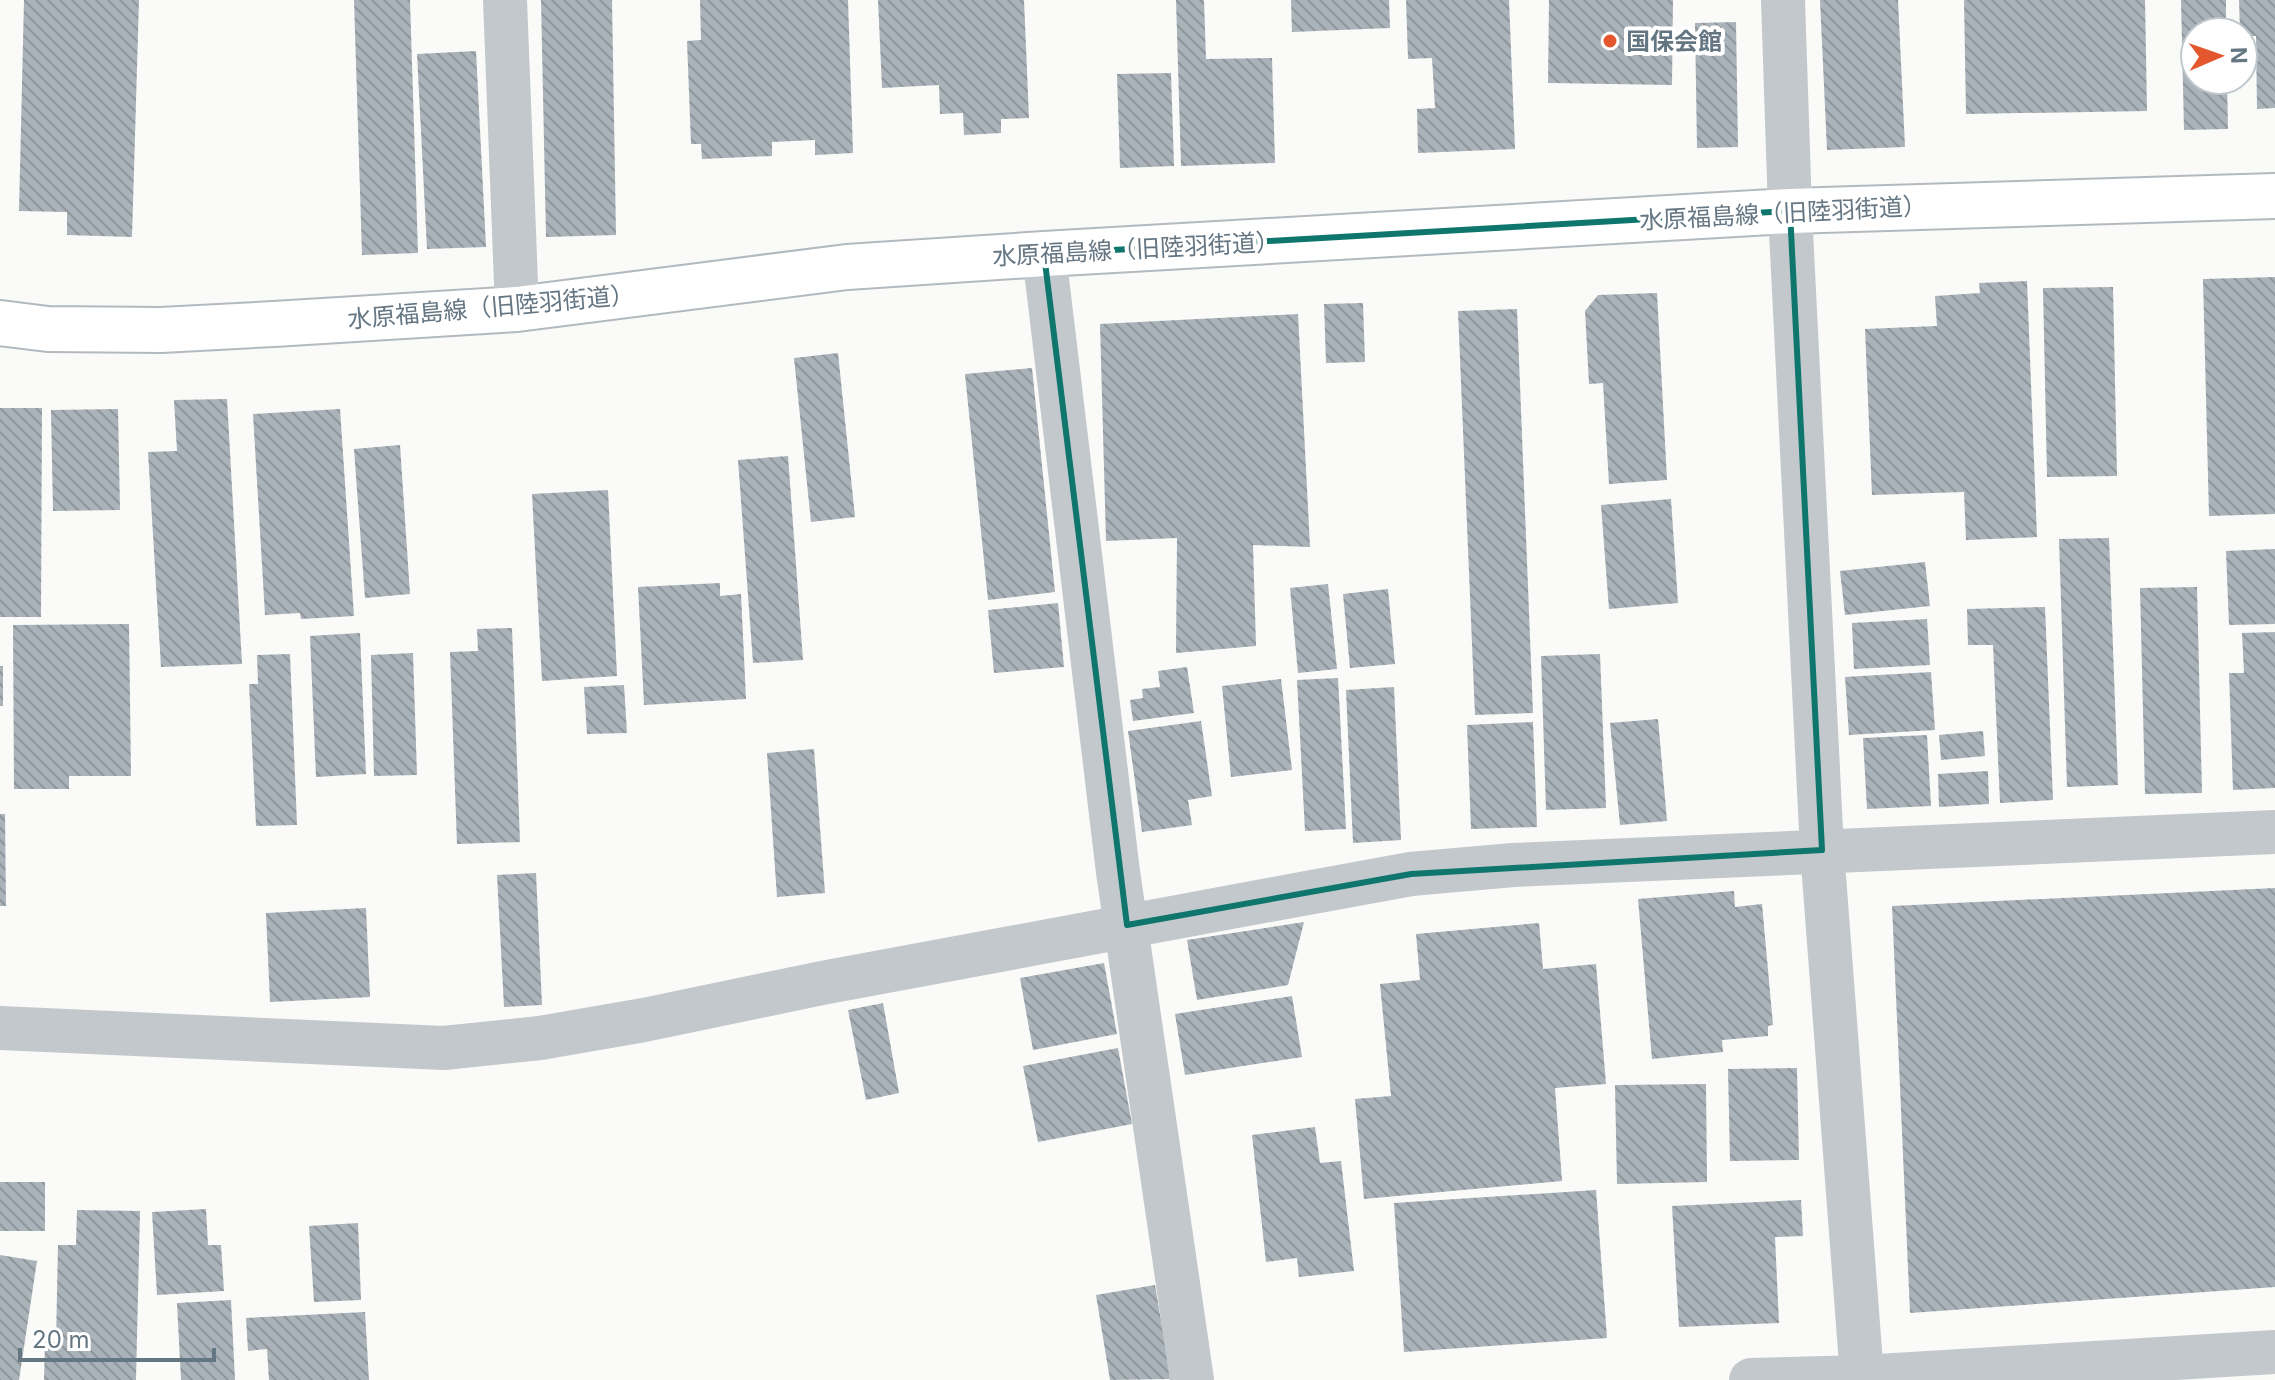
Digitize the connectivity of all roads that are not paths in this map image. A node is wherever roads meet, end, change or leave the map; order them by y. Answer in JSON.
{"nodes":[{"id":1,"x":505,"y":0,"type":"edge"},
{"id":2,"x":1783,"y":0,"type":"edge"},
{"id":3,"x":2275,"y":196,"type":"edge"},
{"id":4,"x":1790,"y":211,"type":"junction"},
{"id":5,"x":1044,"y":254,"type":"junction"},
{"id":6,"x":517,"y":309,"type":"junction"},
{"id":7,"x":0,"y":323,"type":"edge"},
{"id":8,"x":2275,"y":832,"type":"edge"},
{"id":9,"x":1822,"y":850,"type":"junction"},
{"id":10,"x":1127,"y":925,"type":"junction"},
{"id":11,"x":0,"y":1028,"type":"edge"},
{"id":12,"x":2275,"y":1352,"type":"edge"},
{"id":13,"x":1862,"y":1377,"type":"junction"},
{"id":14,"x":1192,"y":1380,"type":"edge"},
{"id":15,"x":1751,"y":1380,"type":"edge"}],
"edges":[{"from":1,"to":6,"type":"street"},
{"from":2,"to":4,"type":"street"},
{"from":3,"to":4,"type":"main road","name":"水原福島線（旧陸羽街道）"},
{"from":4,"to":5,"type":"main road","name":"水原福島線（旧陸羽街道）"},
{"from":4,"to":9,"type":"street"},
{"from":5,"to":6,"type":"main road","name":"水原福島線（旧陸羽街道）"},
{"from":5,"to":10,"type":"street"},
{"from":6,"to":7,"type":"main road","name":"水原福島線（旧陸羽街道）"},
{"from":8,"to":9,"type":"street"},
{"from":9,"to":10,"type":"street"},
{"from":9,"to":13,"type":"street"},
{"from":10,"to":11,"type":"street"},
{"from":10,"to":14,"type":"street"},
{"from":12,"to":13,"type":"street"},
{"from":13,"to":15,"type":"street"}]}
